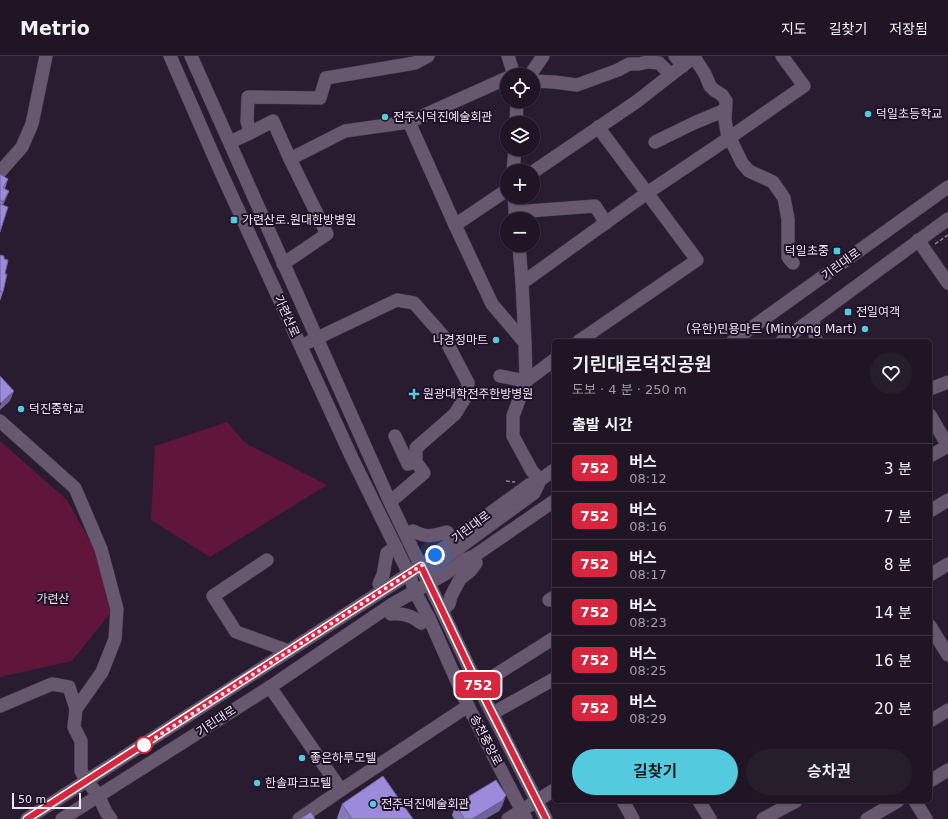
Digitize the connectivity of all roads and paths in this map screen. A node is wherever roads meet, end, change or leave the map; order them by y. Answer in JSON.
{"nodes":[{"id":1,"x":46,"y":56,"type":"edge"},
{"id":2,"x":170,"y":56,"type":"edge"},
{"id":3,"x":191,"y":56,"type":"edge"},
{"id":4,"x":428,"y":56,"type":"edge"},
{"id":5,"x":508,"y":56,"type":"edge"},
{"id":6,"x":543,"y":56,"type":"edge"},
{"id":7,"x":782,"y":56,"type":"edge"},
{"id":8,"x":694,"y":57,"type":"edge"},
{"id":9,"x":679,"y":61,"type":"edge"},
{"id":10,"x":512,"y":68,"type":"edge"},
{"id":11,"x":535,"y":68,"type":"edge"},
{"id":12,"x":671,"y":75,"type":"junction"},
{"id":13,"x":500,"y":81,"type":"edge"},
{"id":14,"x":540,"y":81,"type":"edge"},
{"id":15,"x":725,"y":110,"type":"junction"},
{"id":16,"x":409,"y":122,"type":"junction"},
{"id":17,"x":598,"y":127,"type":"junction"},
{"id":18,"x":250,"y":133,"type":"junction"},
{"id":19,"x":729,"y":138,"type":"junction"},
{"id":20,"x":230,"y":142,"type":"junction"},
{"id":21,"x":654,"y":142,"type":"dead end"},
{"id":22,"x":290,"y":159,"type":"junction"},
{"id":23,"x":540,"y":167,"type":"edge"},
{"id":24,"x":0,"y":172,"type":"edge"},
{"id":25,"x":948,"y":187,"type":"edge"},
{"id":26,"x":647,"y":193,"type":"junction"},
{"id":27,"x":500,"y":195,"type":"edge"},
{"id":28,"x":540,"y":213,"type":"edge"},
{"id":29,"x":948,"y":219,"type":"edge"},
{"id":30,"x":606,"y":223,"type":"junction"},
{"id":31,"x":455,"y":225,"type":"junction"},
{"id":32,"x":918,"y":240,"type":"junction"},
{"id":33,"x":520,"y":252,"type":"edge"},
{"id":34,"x":793,"y":263,"type":"dead end"},
{"id":35,"x":283,"y":264,"type":"junction"},
{"id":36,"x":522,"y":283,"type":"junction"},
{"id":37,"x":948,"y":283,"type":"edge"},
{"id":38,"x":813,"y":319,"type":"junction"},
{"id":39,"x":316,"y":338,"type":"junction"},
{"id":40,"x":582,"y":339,"type":"edge"},
{"id":41,"x":736,"y":339,"type":"edge"},
{"id":42,"x":785,"y":339,"type":"edge"},
{"id":43,"x":816,"y":339,"type":"edge"},
{"id":44,"x":525,"y":344,"type":"junction"},
{"id":45,"x":301,"y":346,"type":"junction"},
{"id":46,"x":552,"y":362,"type":"edge"},
{"id":47,"x":500,"y":376,"type":"dead end"},
{"id":48,"x":526,"y":381,"type":"junction"},
{"id":49,"x":948,"y":382,"type":"edge"},
{"id":50,"x":932,"y":388,"type":"edge"},
{"id":51,"x":932,"y":418,"type":"edge"},
{"id":52,"x":0,"y":421,"type":"edge"},
{"id":53,"x":938,"y":426,"type":"edge"},
{"id":54,"x":395,"y":436,"type":"dead end"},
{"id":55,"x":948,"y":446,"type":"edge"},
{"id":56,"x":932,"y":455,"type":"edge"},
{"id":57,"x":416,"y":462,"type":"junction"},
{"id":58,"x":552,"y":471,"type":"edge"},
{"id":59,"x":540,"y":480,"type":"junction"},
{"id":60,"x":948,"y":500,"type":"edge"},
{"id":61,"x":552,"y":501,"type":"edge"},
{"id":62,"x":390,"y":502,"type":"junction"},
{"id":63,"x":932,"y":510,"type":"edge"},
{"id":64,"x":406,"y":534,"type":"junction"},
{"id":65,"x":453,"y":540,"type":"junction"},
{"id":66,"x":396,"y":547,"type":"junction"},
{"id":67,"x":474,"y":556,"type":"junction"},
{"id":68,"x":267,"y":560,"type":"dead end"},
{"id":69,"x":948,"y":564,"type":"edge"},
{"id":70,"x":932,"y":574,"type":"edge"},
{"id":71,"x":420,"y":579,"type":"junction"},
{"id":72,"x":383,"y":590,"type":"junction"},
{"id":73,"x":387,"y":608,"type":"junction"},
{"id":74,"x":442,"y":610,"type":"junction"},
{"id":75,"x":429,"y":618,"type":"junction"},
{"id":76,"x":932,"y":631,"type":"edge"},
{"id":77,"x":552,"y":639,"type":"edge"},
{"id":78,"x":289,"y":651,"type":"junction"},
{"id":79,"x":948,"y":655,"type":"edge"},
{"id":80,"x":472,"y":673,"type":"junction"},
{"id":81,"x":552,"y":682,"type":"edge"},
{"id":82,"x":270,"y":686,"type":"junction"},
{"id":83,"x":478,"y":686,"type":"junction"},
{"id":84,"x":0,"y":706,"type":"edge"},
{"id":85,"x":468,"y":706,"type":"junction"},
{"id":86,"x":76,"y":709,"type":"junction"},
{"id":87,"x":948,"y":710,"type":"edge"},
{"id":88,"x":493,"y":713,"type":"junction"},
{"id":89,"x":932,"y":720,"type":"edge"},
{"id":90,"x":948,"y":770,"type":"edge"},
{"id":91,"x":932,"y":780,"type":"edge"},
{"id":92,"x":87,"y":781,"type":"junction"},
{"id":93,"x":341,"y":790,"type":"junction"},
{"id":94,"x":552,"y":791,"type":"edge"},
{"id":95,"x":98,"y":795,"type":"junction"},
{"id":96,"x":537,"y":800,"type":"junction"},
{"id":97,"x":624,"y":803,"type":"edge"},
{"id":98,"x":700,"y":803,"type":"edge"},
{"id":99,"x":792,"y":803,"type":"edge"},
{"id":100,"x":895,"y":803,"type":"edge"},
{"id":101,"x":916,"y":803,"type":"edge"},
{"id":102,"x":523,"y":815,"type":"edge"},
{"id":103,"x":27,"y":819,"type":"edge"},
{"id":104,"x":62,"y":819,"type":"edge"},
{"id":105,"x":111,"y":819,"type":"edge"},
{"id":106,"x":299,"y":819,"type":"edge"},
{"id":107,"x":508,"y":819,"type":"edge"},
{"id":108,"x":546,"y":819,"type":"edge"},
{"id":109,"x":633,"y":819,"type":"edge"},
{"id":110,"x":710,"y":819,"type":"edge"},
{"id":111,"x":763,"y":819,"type":"edge"},
{"id":112,"x":867,"y":819,"type":"edge"},
{"id":113,"x":926,"y":819,"type":"edge"}],
"edges":[{"from":1,"to":24,"type":"street"},
{"from":2,"to":45,"type":"street","name":"가련산로"},
{"from":3,"to":20,"type":"street","name":"가련산로"},
{"from":4,"to":18,"type":"street"},
{"from":5,"to":10,"type":"street"},
{"from":6,"to":11,"type":"street"},
{"from":7,"to":19,"type":"street"},
{"from":8,"to":9,"type":"street"},
{"from":8,"to":15,"type":"street"},
{"from":9,"to":12,"type":"street"},
{"from":12,"to":14,"type":"street"},
{"from":12,"to":17,"type":"street"},
{"from":13,"to":16,"type":"street"},
{"from":15,"to":19,"type":"street"},
{"from":15,"to":21,"type":"street"},
{"from":16,"to":22,"type":"street"},
{"from":16,"to":31,"type":"street"},
{"from":17,"to":23,"type":"street"},
{"from":17,"to":26,"type":"street"},
{"from":18,"to":20,"type":"street"},
{"from":18,"to":22,"type":"street"},
{"from":19,"to":26,"type":"street"},
{"from":19,"to":34,"type":"street"},
{"from":20,"to":35,"type":"street","name":"가련산로"},
{"from":22,"to":35,"type":"street"},
{"from":25,"to":41,"type":"street","name":"기린대로"},
{"from":26,"to":30,"type":"street"},
{"from":26,"to":40,"type":"street"},
{"from":27,"to":31,"type":"street"},
{"from":28,"to":30,"type":"street"},
{"from":29,"to":32,"type":"street"},
{"from":30,"to":36,"type":"street"},
{"from":31,"to":44,"type":"street"},
{"from":32,"to":37,"type":"street"},
{"from":32,"to":38,"type":"street"},
{"from":33,"to":36,"type":"street"},
{"from":35,"to":39,"type":"street","name":"가련산로"},
{"from":36,"to":44,"type":"street"},
{"from":38,"to":42,"type":"street"},
{"from":38,"to":43,"type":"street"},
{"from":39,"to":45,"type":"street"},
{"from":39,"to":57,"type":"street"},
{"from":39,"to":62,"type":"street","name":"가련산로"},
{"from":44,"to":48,"type":"street"},
{"from":45,"to":66,"type":"street","name":"가련산로"},
{"from":46,"to":48,"type":"street"},
{"from":47,"to":48,"type":"street"},
{"from":48,"to":59,"type":"street"},
{"from":49,"to":50,"type":"street"},
{"from":51,"to":53,"type":"street"},
{"from":52,"to":86,"type":"street"},
{"from":53,"to":55,"type":"street"},
{"from":54,"to":57,"type":"street"},
{"from":55,"to":56,"type":"street"},
{"from":57,"to":62,"type":"street"},
{"from":58,"to":59,"type":"street","name":"기린대로"},
{"from":59,"to":65,"type":"street","name":"기린대로"},
{"from":59,"to":71,"type":"street"},
{"from":60,"to":63,"type":"street"},
{"from":61,"to":67,"type":"street","name":"기린대로"},
{"from":62,"to":64,"type":"street","name":"가련산로"},
{"from":64,"to":65,"type":"street"},
{"from":64,"to":71,"type":"street","name":"가련산로"},
{"from":65,"to":71,"type":"street","name":"기린대로"},
{"from":66,"to":71,"type":"street","name":"가련산로"},
{"from":66,"to":72,"type":"street"},
{"from":67,"to":71,"type":"street","name":"기린대로"},
{"from":67,"to":74,"type":"street"},
{"from":68,"to":78,"type":"street"},
{"from":69,"to":70,"type":"street"},
{"from":71,"to":72,"type":"street","name":"기린대로"},
{"from":71,"to":73,"type":"street","name":"기린대로"},
{"from":71,"to":74,"type":"street","name":"송천중앙로"},
{"from":71,"to":75,"type":"street","name":"송천중앙로"},
{"from":71,"to":80,"type":"street"},
{"from":72,"to":78,"type":"street","name":"기린대로"},
{"from":73,"to":75,"type":"street"},
{"from":73,"to":82,"type":"street","name":"기린대로"},
{"from":74,"to":80,"type":"street","name":"송천중앙로"},
{"from":75,"to":85,"type":"street","name":"송천중앙로"},
{"from":76,"to":79,"type":"street"},
{"from":77,"to":83,"type":"street"},
{"from":78,"to":92,"type":"street","name":"기린대로"},
{"from":80,"to":83,"type":"street","name":"송천중앙로"},
{"from":81,"to":88,"type":"street"},
{"from":82,"to":93,"type":"street"},
{"from":82,"to":95,"type":"street","name":"기린대로"},
{"from":83,"to":88,"type":"street","name":"송천중앙로"},
{"from":84,"to":86,"type":"street"},
{"from":85,"to":93,"type":"street"},
{"from":85,"to":102,"type":"street","name":"송천중앙로"},
{"from":86,"to":92,"type":"street"},
{"from":87,"to":89,"type":"street"},
{"from":88,"to":96,"type":"street","name":"송천중앙로"},
{"from":90,"to":91,"type":"street"},
{"from":92,"to":95,"type":"street"},
{"from":92,"to":103,"type":"street","name":"기린대로"},
{"from":93,"to":106,"type":"street"},
{"from":94,"to":96,"type":"street"},
{"from":95,"to":104,"type":"street","name":"기린대로"},
{"from":95,"to":105,"type":"street"},
{"from":96,"to":102,"type":"street"},
{"from":96,"to":108,"type":"street","name":"송천중앙로"},
{"from":97,"to":109,"type":"street"},
{"from":98,"to":110,"type":"street"},
{"from":99,"to":111,"type":"street"},
{"from":100,"to":112,"type":"street"},
{"from":101,"to":113,"type":"street"},
{"from":102,"to":107,"type":"street"}]}
